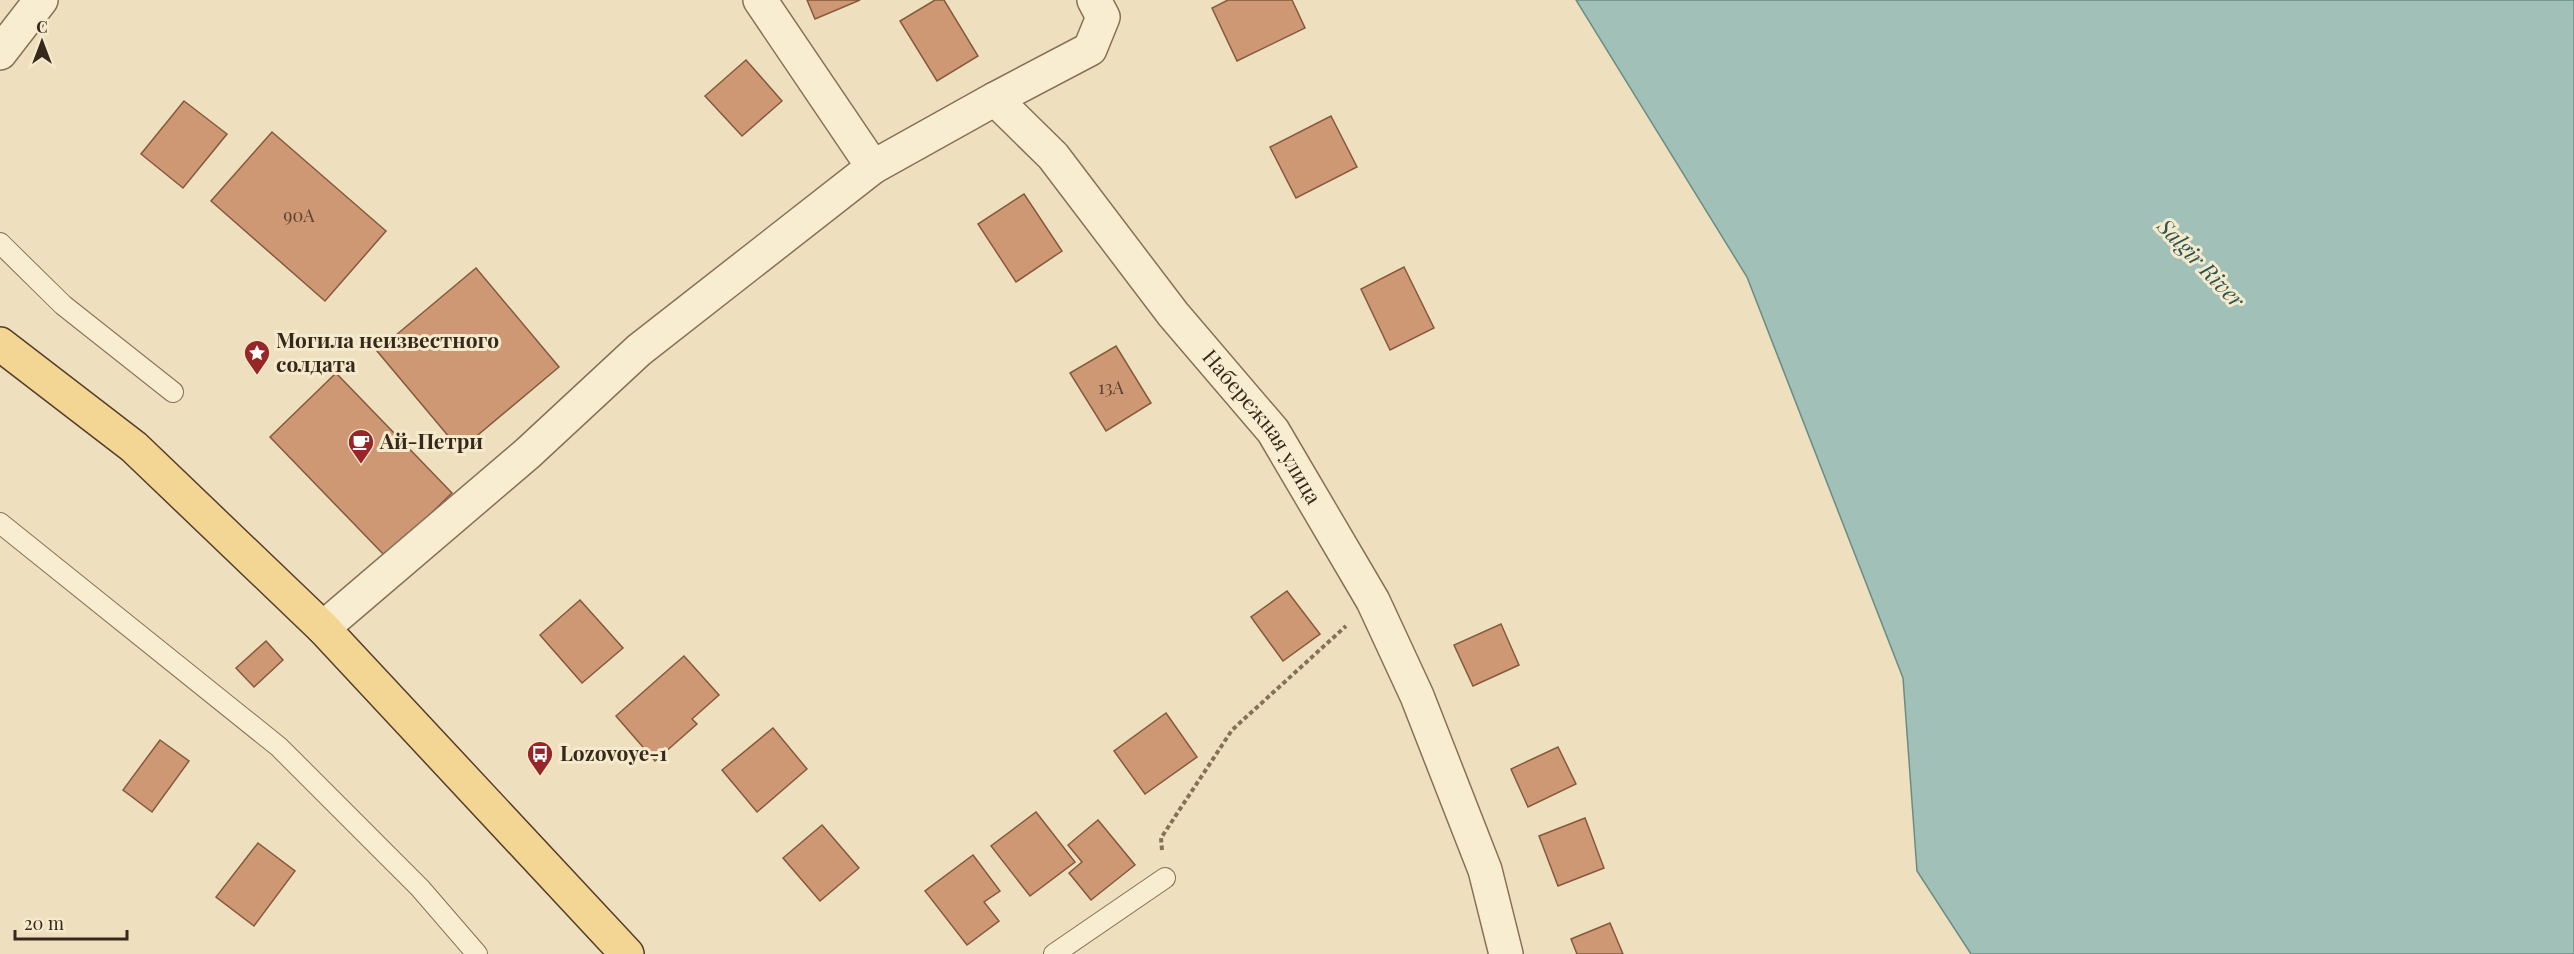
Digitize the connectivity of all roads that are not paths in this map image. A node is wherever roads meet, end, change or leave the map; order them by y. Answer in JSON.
{"nodes":[{"id":1,"x":41,"y":0,"type":"edge"},
{"id":2,"x":760,"y":0,"type":"edge"},
{"id":3,"x":1094,"y":0,"type":"edge"},
{"id":4,"x":0,"y":53,"type":"edge"},
{"id":5,"x":995,"y":99,"type":"junction"},
{"id":6,"x":873,"y":167,"type":"junction"},
{"id":7,"x":0,"y":243,"type":"edge"},
{"id":8,"x":0,"y":344,"type":"edge"},
{"id":9,"x":173,"y":392,"type":"dead end"},
{"id":10,"x":0,"y":523,"type":"edge"},
{"id":11,"x":323,"y":628,"type":"junction"},
{"id":12,"x":1165,"y":878,"type":"road end"},
{"id":13,"x":477,"y":954,"type":"edge"},
{"id":14,"x":627,"y":954,"type":"edge"},
{"id":15,"x":1054,"y":954,"type":"edge"},
{"id":16,"x":1506,"y":954,"type":"edge"}],
"edges":[{"from":1,"to":4,"type":"street"},
{"from":2,"to":6,"type":"street"},
{"from":3,"to":5,"type":"street"},
{"from":5,"to":6,"type":"street"},
{"from":5,"to":16,"type":"street","name":"Набережная улица"},
{"from":6,"to":11,"type":"street"},
{"from":7,"to":9,"type":"lane"},
{"from":8,"to":11,"type":"main road"},
{"from":10,"to":13,"type":"lane"},
{"from":11,"to":14,"type":"main road"},
{"from":12,"to":15,"type":"lane"}]}
